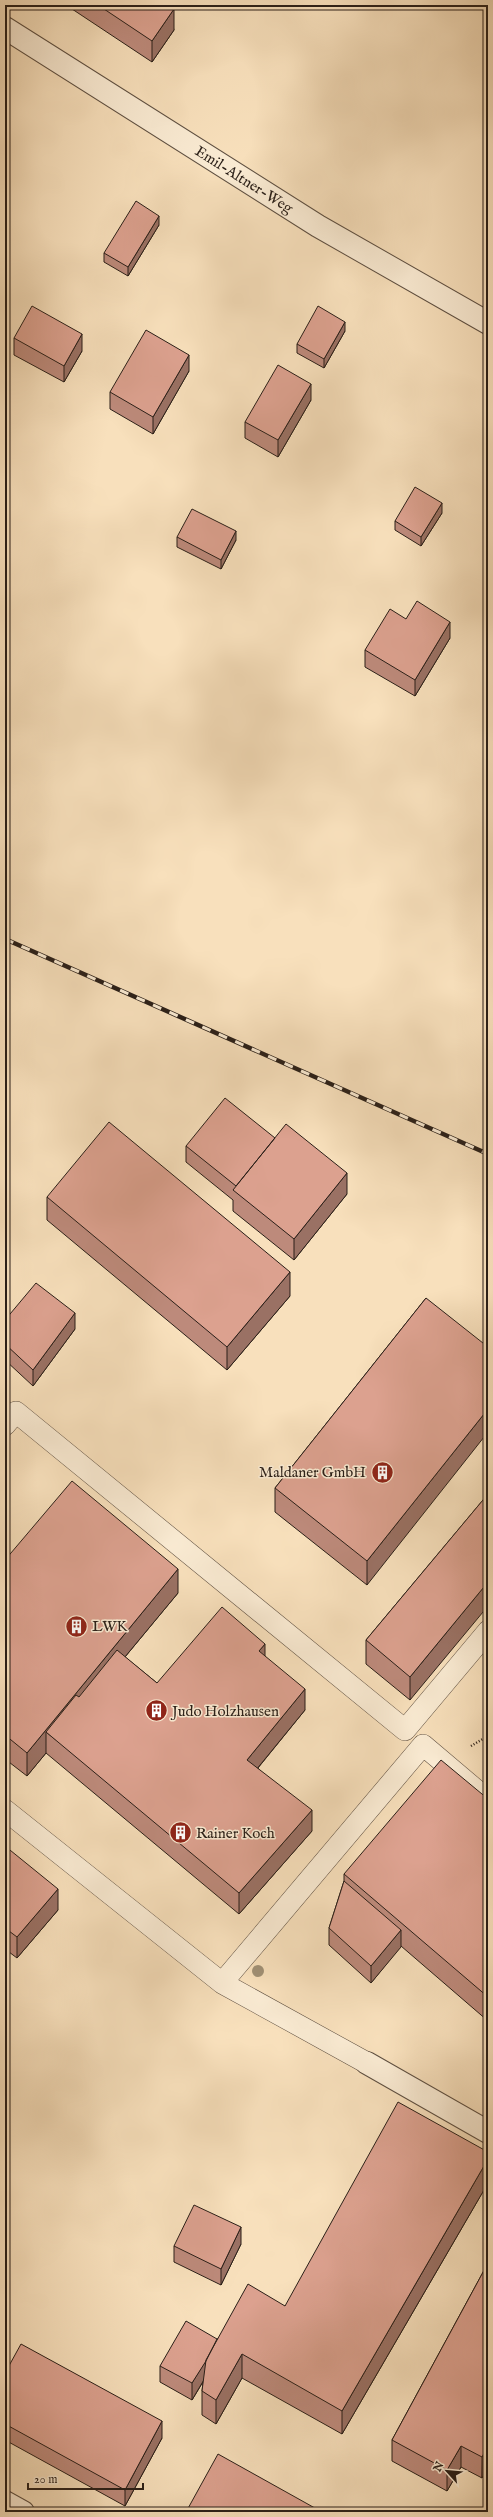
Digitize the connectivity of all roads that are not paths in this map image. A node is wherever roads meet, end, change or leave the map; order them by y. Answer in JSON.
{"nodes":[{"id":1,"x":5,"y":28,"type":"edge"},
{"id":2,"x":488,"y":323,"type":"edge"},
{"id":3,"x":5,"y":1425,"type":"edge"},
{"id":4,"x":488,"y":1631,"type":"edge"},
{"id":5,"x":405,"y":1730,"type":"junction"},
{"id":6,"x":423,"y":1745,"type":"junction"},
{"id":7,"x":488,"y":1800,"type":"edge"},
{"id":8,"x":5,"y":1810,"type":"edge"},
{"id":9,"x":222,"y":1983,"type":"junction"},
{"id":10,"x":367,"y":2064,"type":"joint"},
{"id":11,"x":488,"y":2132,"type":"edge"},
{"id":12,"x":5,"y":2502,"type":"edge"},
{"id":13,"x":23,"y":2512,"type":"edge"}],
"edges":[{"from":1,"to":2,"type":"street","name":"Emil-Altner-Weg"},
{"from":3,"to":5,"type":"lane"},
{"from":4,"to":5,"type":"lane"},
{"from":5,"to":6,"type":"lane"},
{"from":6,"to":7,"type":"lane"},
{"from":6,"to":9,"type":"lane"},
{"from":8,"to":9,"type":"lane"},
{"from":9,"to":10,"type":"lane"},
{"from":10,"to":11,"type":"street"},
{"from":12,"to":13,"type":"street"}]}
